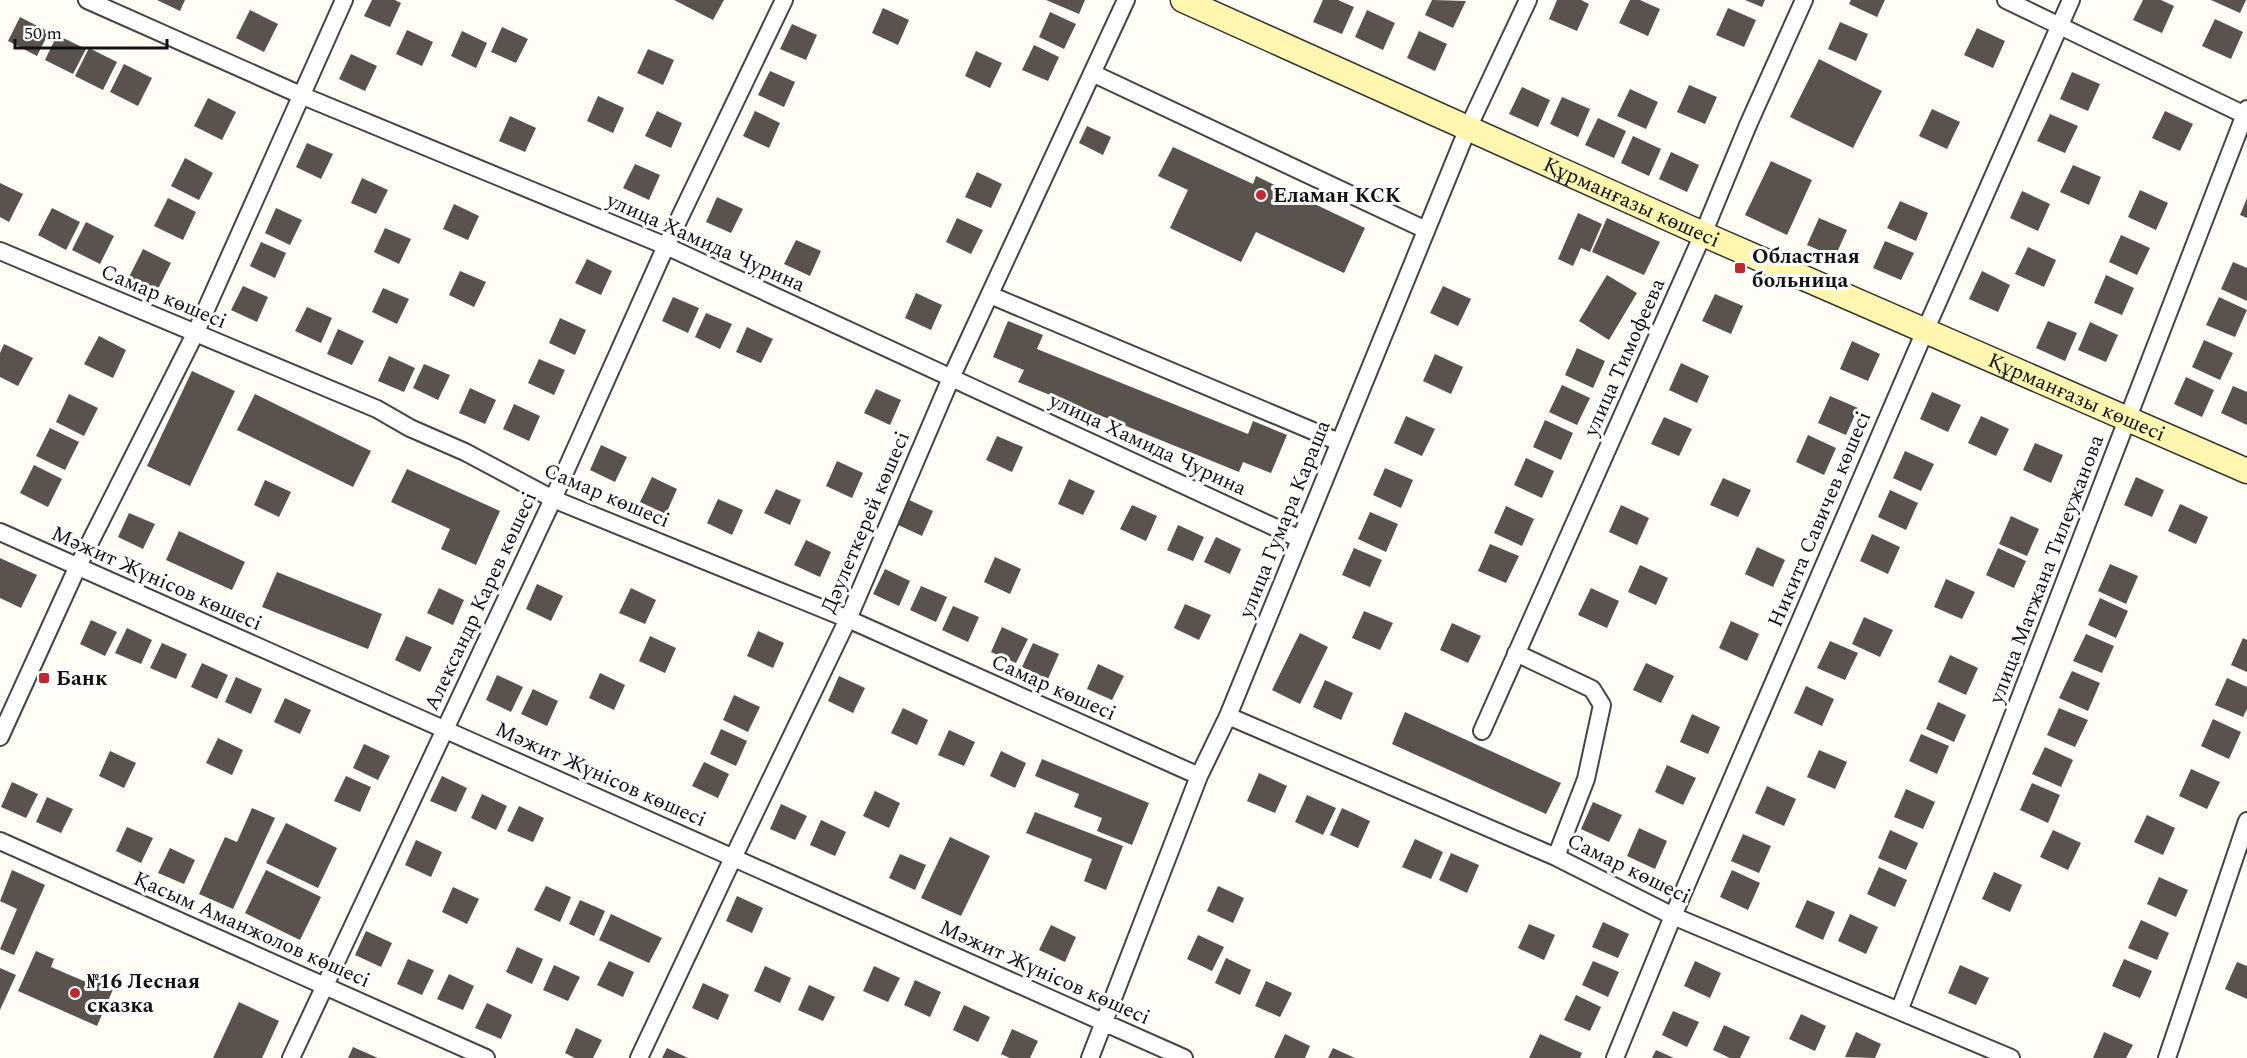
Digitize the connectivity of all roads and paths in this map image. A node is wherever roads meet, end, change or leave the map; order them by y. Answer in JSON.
{"nodes":[{"id":1,"x":87,"y":0,"type":"edge"},
{"id":2,"x":344,"y":0,"type":"edge"},
{"id":3,"x":784,"y":0,"type":"edge"},
{"id":4,"x":1126,"y":0,"type":"edge"},
{"id":5,"x":1183,"y":0,"type":"edge"},
{"id":6,"x":1528,"y":0,"type":"edge"},
{"id":7,"x":1804,"y":0,"type":"edge"},
{"id":8,"x":2006,"y":0,"type":"edge"},
{"id":9,"x":2071,"y":0,"type":"edge"},
{"id":10,"x":2059,"y":25,"type":"junction"},
{"id":11,"x":1092,"y":73,"type":"junction"},
{"id":12,"x":303,"y":96,"type":"junction"},
{"id":13,"x":2246,"y":113,"type":"edge"},
{"id":14,"x":1468,"y":128,"type":"junction"},
{"id":15,"x":1426,"y":230,"type":"junction"},
{"id":16,"x":1703,"y":234,"type":"junction"},
{"id":17,"x":666,"y":246,"type":"junction"},
{"id":18,"x":0,"y":251,"type":"edge"},
{"id":19,"x":990,"y":295,"type":"junction"},
{"id":20,"x":1925,"y":331,"type":"junction"},
{"id":21,"x":195,"y":334,"type":"junction"},
{"id":22,"x":951,"y":378,"type":"junction"},
{"id":23,"x":2127,"y":420,"type":"junction"},
{"id":24,"x":1340,"y":442,"type":"junction"},
{"id":25,"x":2247,"y":471,"type":"edge"},
{"id":26,"x":553,"y":499,"type":"junction"},
{"id":27,"x":0,"y":532,"type":"edge"},
{"id":28,"x":1300,"y":539,"type":"junction"},
{"id":29,"x":77,"y":568,"type":"junction"},
{"id":30,"x":848,"y":619,"type":"junction"},
{"id":31,"x":1516,"y":653,"type":"junction"},
{"id":32,"x":1228,"y":716,"type":"junction"},
{"id":33,"x":445,"y":729,"type":"junction"},
{"id":34,"x":1482,"y":731,"type":"dead end"},
{"id":35,"x":0,"y":737,"type":"edge"},
{"id":36,"x":1199,"y":776,"type":"junction"},
{"id":37,"x":2247,"y":821,"type":"edge"},
{"id":38,"x":0,"y":841,"type":"edge"},
{"id":39,"x":1556,"y":857,"type":"junction"},
{"id":40,"x":733,"y":858,"type":"junction"},
{"id":41,"x":1673,"y":916,"type":"junction"},
{"id":42,"x":326,"y":987,"type":"junction"},
{"id":43,"x":1899,"y":1011,"type":"junction"},
{"id":44,"x":1104,"y":1022,"type":"junction"},
{"id":45,"x":291,"y":1058,"type":"edge"},
{"id":46,"x":486,"y":1058,"type":"edge"},
{"id":47,"x":639,"y":1058,"type":"edge"},
{"id":48,"x":1090,"y":1058,"type":"edge"},
{"id":49,"x":1184,"y":1058,"type":"edge"},
{"id":50,"x":1615,"y":1058,"type":"edge"},
{"id":51,"x":2010,"y":1058,"type":"edge"},
{"id":52,"x":2167,"y":1058,"type":"edge"}],
"edges":[{"from":1,"to":12,"type":"street","name":"улица Хамида Чурина"},
{"from":2,"to":12,"type":"street"},
{"from":3,"to":17,"type":"street","name":"Александр Карев көшесі"},
{"from":4,"to":11,"type":"street","name":"Дәулеткерей көшесі"},
{"from":5,"to":14,"type":"street","name":"Құрманғазы көшесі"},
{"from":6,"to":14,"type":"street","name":"улица Гумара Караша"},
{"from":7,"to":16,"type":"street","name":"улица Тимофеева"},
{"from":8,"to":10,"type":"street"},
{"from":9,"to":10,"type":"street","name":"Никита Савичев көшесі"},
{"from":10,"to":13,"type":"street"},
{"from":10,"to":20,"type":"street","name":"Никита Савичев көшесі"},
{"from":11,"to":15,"type":"street"},
{"from":11,"to":19,"type":"street","name":"Дәулеткерей көшесі"},
{"from":12,"to":17,"type":"street","name":"улица Хамида Чурина"},
{"from":12,"to":21,"type":"street"},
{"from":13,"to":23,"type":"street","name":"улица Матжана Тилеужанова"},
{"from":14,"to":15,"type":"street","name":"улица Гумара Караша"},
{"from":14,"to":16,"type":"street","name":"Құрманғазы көшесі"},
{"from":15,"to":24,"type":"street","name":"улица Гумара Караша"},
{"from":16,"to":20,"type":"street","name":"Құрманғазы көшесі"},
{"from":16,"to":31,"type":"street","name":"улица Тимофеева"},
{"from":17,"to":22,"type":"street","name":"улица Хамида Чурина"},
{"from":17,"to":26,"type":"street","name":"Александр Карев көшесі"},
{"from":18,"to":21,"type":"street","name":"Самар көшесі"},
{"from":19,"to":22,"type":"street","name":"Дәулеткерей көшесі"},
{"from":19,"to":24,"type":"street"},
{"from":20,"to":23,"type":"street","name":"Құрманғазы көшесі"},
{"from":20,"to":41,"type":"street","name":"Никита Савичев көшесі"},
{"from":21,"to":26,"type":"street","name":"Самар көшесі"},
{"from":21,"to":29,"type":"street"},
{"from":22,"to":28,"type":"street","name":"улица Хамида Чурина"},
{"from":22,"to":30,"type":"street","name":"Дәулеткерей көшесі"},
{"from":23,"to":25,"type":"street","name":"Құрманғазы көшесі"},
{"from":23,"to":43,"type":"street","name":"улица Матжана Тилеужанова"},
{"from":24,"to":28,"type":"street","name":"улица Гумара Караша"},
{"from":26,"to":30,"type":"street","name":"Самар көшесі"},
{"from":26,"to":33,"type":"street","name":"Александр Карев көшесі"},
{"from":27,"to":29,"type":"street","name":"Мәжит Жүнісов көшесі"},
{"from":28,"to":32,"type":"street","name":"улица Гумара Караша"},
{"from":29,"to":33,"type":"street","name":"Мәжит Жүнісов көшесі"},
{"from":29,"to":35,"type":"street"},
{"from":30,"to":36,"type":"street","name":"Самар көшесі"},
{"from":30,"to":40,"type":"street","name":"Дәулеткерей көшесі"},
{"from":31,"to":34,"type":"street","name":"улица Тимофеева"},
{"from":31,"to":39,"type":"street"},
{"from":32,"to":36,"type":"street","name":"улица Гумара Караша"},
{"from":32,"to":39,"type":"street","name":"Самар көшесі"},
{"from":33,"to":40,"type":"street","name":"Мәжит Жүнісов көшесі"},
{"from":33,"to":42,"type":"street","name":"Александр Карев көшесі"},
{"from":36,"to":44,"type":"street","name":"улица Гумара Караша"},
{"from":37,"to":52,"type":"street"},
{"from":38,"to":42,"type":"street","name":"Қасым Аманжолов көшесі"},
{"from":39,"to":41,"type":"street","name":"Самар көшесі"},
{"from":40,"to":44,"type":"street","name":"Мәжит Жүнісов көшесі"},
{"from":40,"to":47,"type":"street","name":"Дәулеткерей көшесі"},
{"from":41,"to":43,"type":"street","name":"Самар көшесі"},
{"from":41,"to":50,"type":"street","name":"Никита Савичев көшесі"},
{"from":42,"to":45,"type":"street","name":"Александр Карев көшесі"},
{"from":42,"to":46,"type":"street","name":"Қасым Аманжолов көшесі"},
{"from":43,"to":51,"type":"street","name":"Самар көшесі"},
{"from":44,"to":48,"type":"street","name":"улица Гумара Караша"},
{"from":44,"to":49,"type":"street","name":"Мәжит Жүнісов көшесі"}]}
